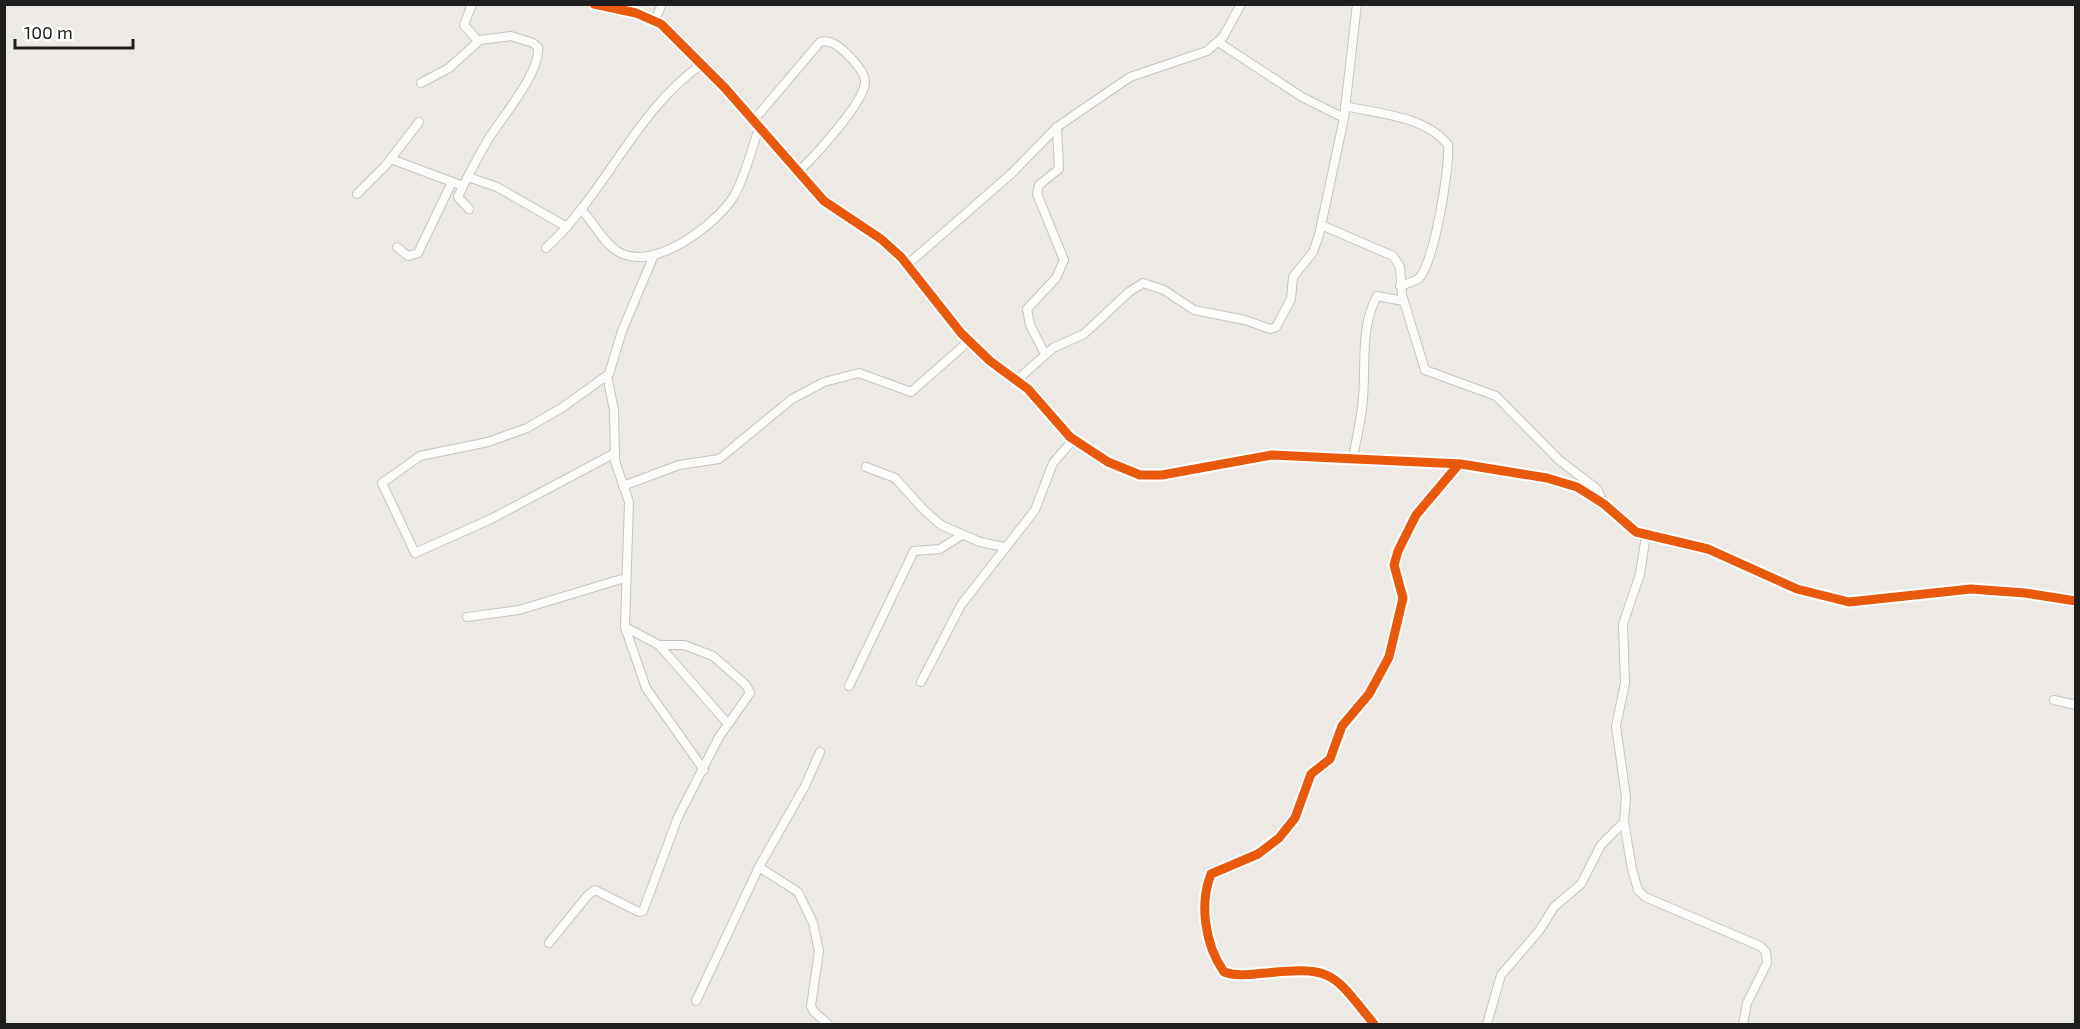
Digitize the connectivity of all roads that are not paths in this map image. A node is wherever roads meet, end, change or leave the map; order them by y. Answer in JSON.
{"nodes":[{"id":1,"x":472,"y":4,"type":"edge"},
{"id":2,"x":594,"y":4,"type":"edge"},
{"id":3,"x":662,"y":4,"type":"edge"},
{"id":4,"x":1241,"y":4,"type":"edge"},
{"id":5,"x":1357,"y":4,"type":"edge"},
{"id":6,"x":655,"y":20,"type":"junction"},
{"id":7,"x":478,"y":41,"type":"junction"},
{"id":8,"x":1218,"y":42,"type":"junction"},
{"id":9,"x":702,"y":64,"type":"junction"},
{"id":10,"x":421,"y":83,"type":"dead end"},
{"id":11,"x":1345,"y":106,"type":"junction"},
{"id":12,"x":1344,"y":118,"type":"junction"},
{"id":13,"x":418,"y":122,"type":"dead end"},
{"id":14,"x":757,"y":123,"type":"junction"},
{"id":15,"x":1056,"y":127,"type":"junction"},
{"id":16,"x":391,"y":159,"type":"junction"},
{"id":17,"x":798,"y":172,"type":"junction"},
{"id":18,"x":468,"y":177,"type":"junction"},
{"id":19,"x":452,"y":182,"type":"junction"},
{"id":20,"x":464,"y":186,"type":"junction"},
{"id":21,"x":357,"y":194,"type":"dead end"},
{"id":22,"x":469,"y":209,"type":"dead end"},
{"id":23,"x":581,"y":209,"type":"junction"},
{"id":24,"x":1321,"y":225,"type":"junction"},
{"id":25,"x":567,"y":227,"type":"junction"},
{"id":26,"x":397,"y":247,"type":"dead end"},
{"id":27,"x":546,"y":248,"type":"dead end"},
{"id":28,"x":654,"y":255,"type":"junction"},
{"id":29,"x":908,"y":264,"type":"junction"},
{"id":30,"x":1400,"y":286,"type":"junction"},
{"id":31,"x":1403,"y":301,"type":"junction"},
{"id":32,"x":969,"y":341,"type":"junction"},
{"id":33,"x":1045,"y":354,"type":"junction"},
{"id":34,"x":606,"y":376,"type":"junction"},
{"id":35,"x":1017,"y":380,"type":"junction"},
{"id":36,"x":1073,"y":441,"type":"junction"},
{"id":37,"x":615,"y":453,"type":"junction"},
{"id":38,"x":1353,"y":459,"type":"junction"},
{"id":39,"x":1459,"y":464,"type":"junction"},
{"id":40,"x":866,"y":467,"type":"dead end"},
{"id":41,"x":623,"y":486,"type":"junction"},
{"id":42,"x":1604,"y":504,"type":"junction"},
{"id":43,"x":962,"y":535,"type":"junction"},
{"id":44,"x":1646,"y":535,"type":"junction"},
{"id":45,"x":1004,"y":548,"type":"junction"},
{"id":46,"x":625,"y":578,"type":"junction"},
{"id":47,"x":2076,"y":601,"type":"edge"},
{"id":48,"x":467,"y":618,"type":"dead end"},
{"id":49,"x":625,"y":627,"type":"junction"},
{"id":50,"x":659,"y":645,"type":"junction"},
{"id":51,"x":921,"y":682,"type":"dead end"},
{"id":52,"x":849,"y":686,"type":"dead end"},
{"id":53,"x":2054,"y":700,"type":"dead end"},
{"id":54,"x":2076,"y":705,"type":"edge"},
{"id":55,"x":728,"y":724,"type":"junction"},
{"id":56,"x":820,"y":752,"type":"dead end"},
{"id":57,"x":704,"y":770,"type":"junction"},
{"id":58,"x":1624,"y":822,"type":"junction"},
{"id":59,"x":759,"y":867,"type":"junction"},
{"id":60,"x":549,"y":943,"type":"dead end"},
{"id":61,"x":696,"y":1001,"type":"dead end"},
{"id":62,"x":828,"y":1024,"type":"edge"},
{"id":63,"x":1374,"y":1024,"type":"edge"},
{"id":64,"x":1487,"y":1024,"type":"edge"},
{"id":65,"x":1743,"y":1024,"type":"edge"}],
"edges":[{"from":1,"to":7,"type":"street"},
{"from":2,"to":6,"type":"street"},
{"from":3,"to":6,"type":"street"},
{"from":4,"to":8,"type":"street"},
{"from":5,"to":11,"type":"street"},
{"from":6,"to":9,"type":"street"},
{"from":7,"to":10,"type":"street"},
{"from":7,"to":18,"type":"street"},
{"from":8,"to":12,"type":"street"},
{"from":8,"to":15,"type":"street"},
{"from":9,"to":14,"type":"street"},
{"from":9,"to":23,"type":"street"},
{"from":11,"to":12,"type":"street"},
{"from":11,"to":30,"type":"street"},
{"from":12,"to":24,"type":"street"},
{"from":13,"to":16,"type":"street"},
{"from":14,"to":17,"type":"street"},
{"from":14,"to":17,"type":"street"},
{"from":14,"to":28,"type":"street"},
{"from":15,"to":29,"type":"street"},
{"from":15,"to":33,"type":"street"},
{"from":16,"to":19,"type":"street"},
{"from":16,"to":21,"type":"street"},
{"from":17,"to":29,"type":"street"},
{"from":18,"to":20,"type":"street"},
{"from":18,"to":25,"type":"street"},
{"from":19,"to":20,"type":"street"},
{"from":19,"to":26,"type":"street"},
{"from":20,"to":22,"type":"street"},
{"from":23,"to":25,"type":"street"},
{"from":23,"to":28,"type":"street"},
{"from":24,"to":30,"type":"street"},
{"from":24,"to":33,"type":"street"},
{"from":25,"to":27,"type":"street"},
{"from":28,"to":34,"type":"street"},
{"from":29,"to":32,"type":"street"},
{"from":30,"to":31,"type":"street"},
{"from":31,"to":38,"type":"street"},
{"from":31,"to":42,"type":"street"},
{"from":32,"to":35,"type":"street"},
{"from":32,"to":41,"type":"street"},
{"from":33,"to":35,"type":"street"},
{"from":34,"to":37,"type":"street"},
{"from":34,"to":37,"type":"street"},
{"from":35,"to":36,"type":"street"},
{"from":36,"to":38,"type":"street"},
{"from":36,"to":45,"type":"street"},
{"from":37,"to":41,"type":"street"},
{"from":38,"to":39,"type":"street"},
{"from":39,"to":42,"type":"street"},
{"from":39,"to":63,"type":"street"},
{"from":40,"to":43,"type":"street"},
{"from":41,"to":46,"type":"street"},
{"from":42,"to":44,"type":"street"},
{"from":43,"to":45,"type":"street"},
{"from":43,"to":52,"type":"street"},
{"from":44,"to":47,"type":"street"},
{"from":44,"to":58,"type":"street"},
{"from":45,"to":51,"type":"street"},
{"from":46,"to":48,"type":"street"},
{"from":46,"to":49,"type":"street"},
{"from":49,"to":50,"type":"street"},
{"from":49,"to":57,"type":"street"},
{"from":50,"to":55,"type":"street"},
{"from":50,"to":55,"type":"street"},
{"from":53,"to":54,"type":"street"},
{"from":55,"to":57,"type":"street"},
{"from":56,"to":59,"type":"street"},
{"from":57,"to":60,"type":"street"},
{"from":58,"to":64,"type":"street"},
{"from":58,"to":65,"type":"street"},
{"from":59,"to":61,"type":"street"},
{"from":59,"to":62,"type":"street"}]}
